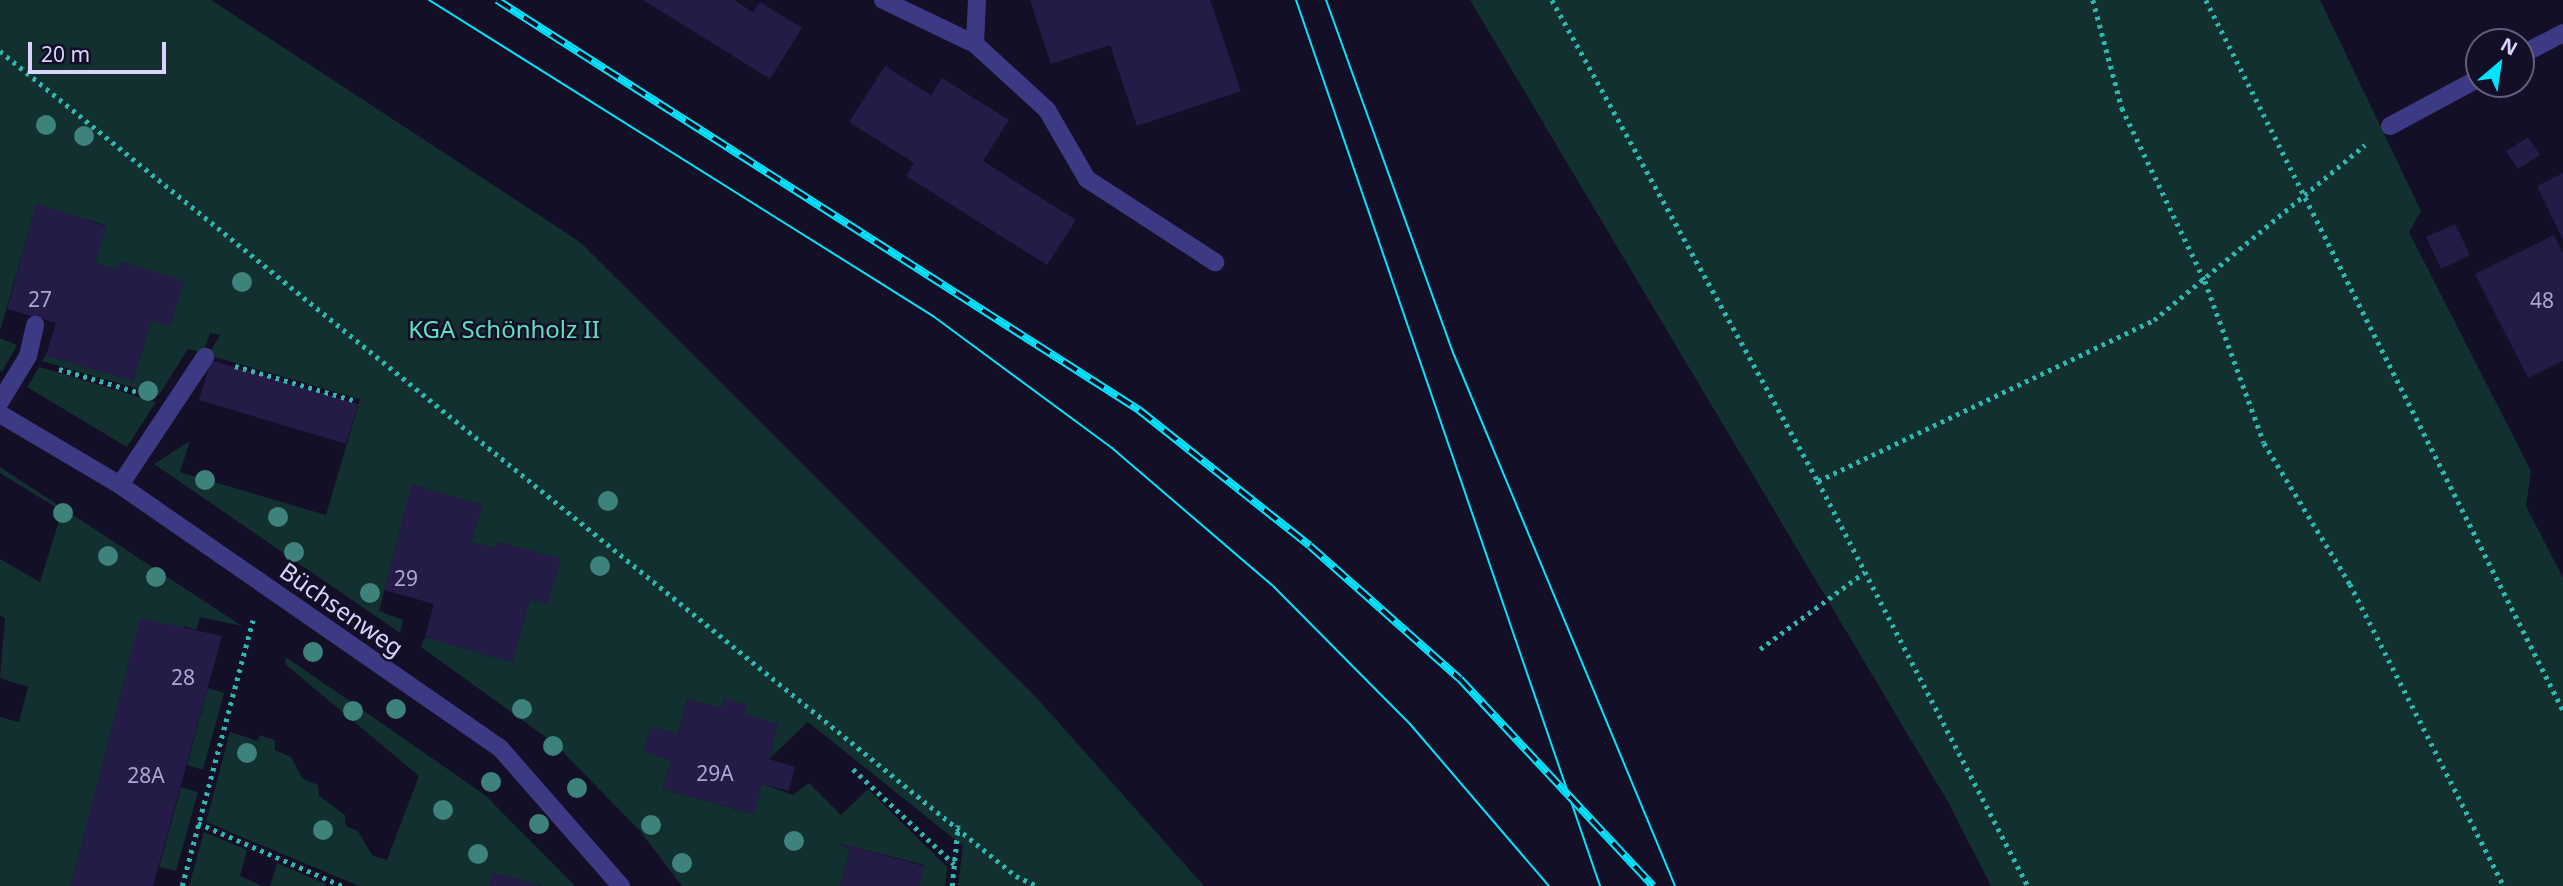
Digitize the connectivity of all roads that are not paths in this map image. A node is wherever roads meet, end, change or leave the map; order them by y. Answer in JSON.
{"nodes":[{"id":1,"x":883,"y":0,"type":"edge"},
{"id":2,"x":977,"y":0,"type":"edge"},
{"id":3,"x":2563,"y":33,"type":"edge"},
{"id":4,"x":975,"y":44,"type":"junction"},
{"id":5,"x":2535,"y":48,"type":"edge"},
{"id":6,"x":2465,"y":86,"type":"edge"},
{"id":7,"x":2390,"y":126,"type":"road end"},
{"id":8,"x":1215,"y":262,"type":"dead end"},
{"id":9,"x":35,"y":325,"type":"dead end"},
{"id":10,"x":205,"y":357,"type":"road end"},
{"id":11,"x":0,"y":402,"type":"edge"},
{"id":12,"x":0,"y":414,"type":"edge"},
{"id":13,"x":120,"y":485,"type":"junction"},
{"id":14,"x":621,"y":886,"type":"edge"}],
"edges":[{"from":1,"to":4,"type":"street"},
{"from":2,"to":4,"type":"street"},
{"from":3,"to":5,"type":"street"},
{"from":4,"to":8,"type":"street"},
{"from":6,"to":7,"type":"street"},
{"from":9,"to":11,"type":"street"},
{"from":10,"to":13,"type":"street"},
{"from":12,"to":13,"type":"street","name":"Büchsenweg"},
{"from":13,"to":14,"type":"street","name":"Büchsenweg"}]}
